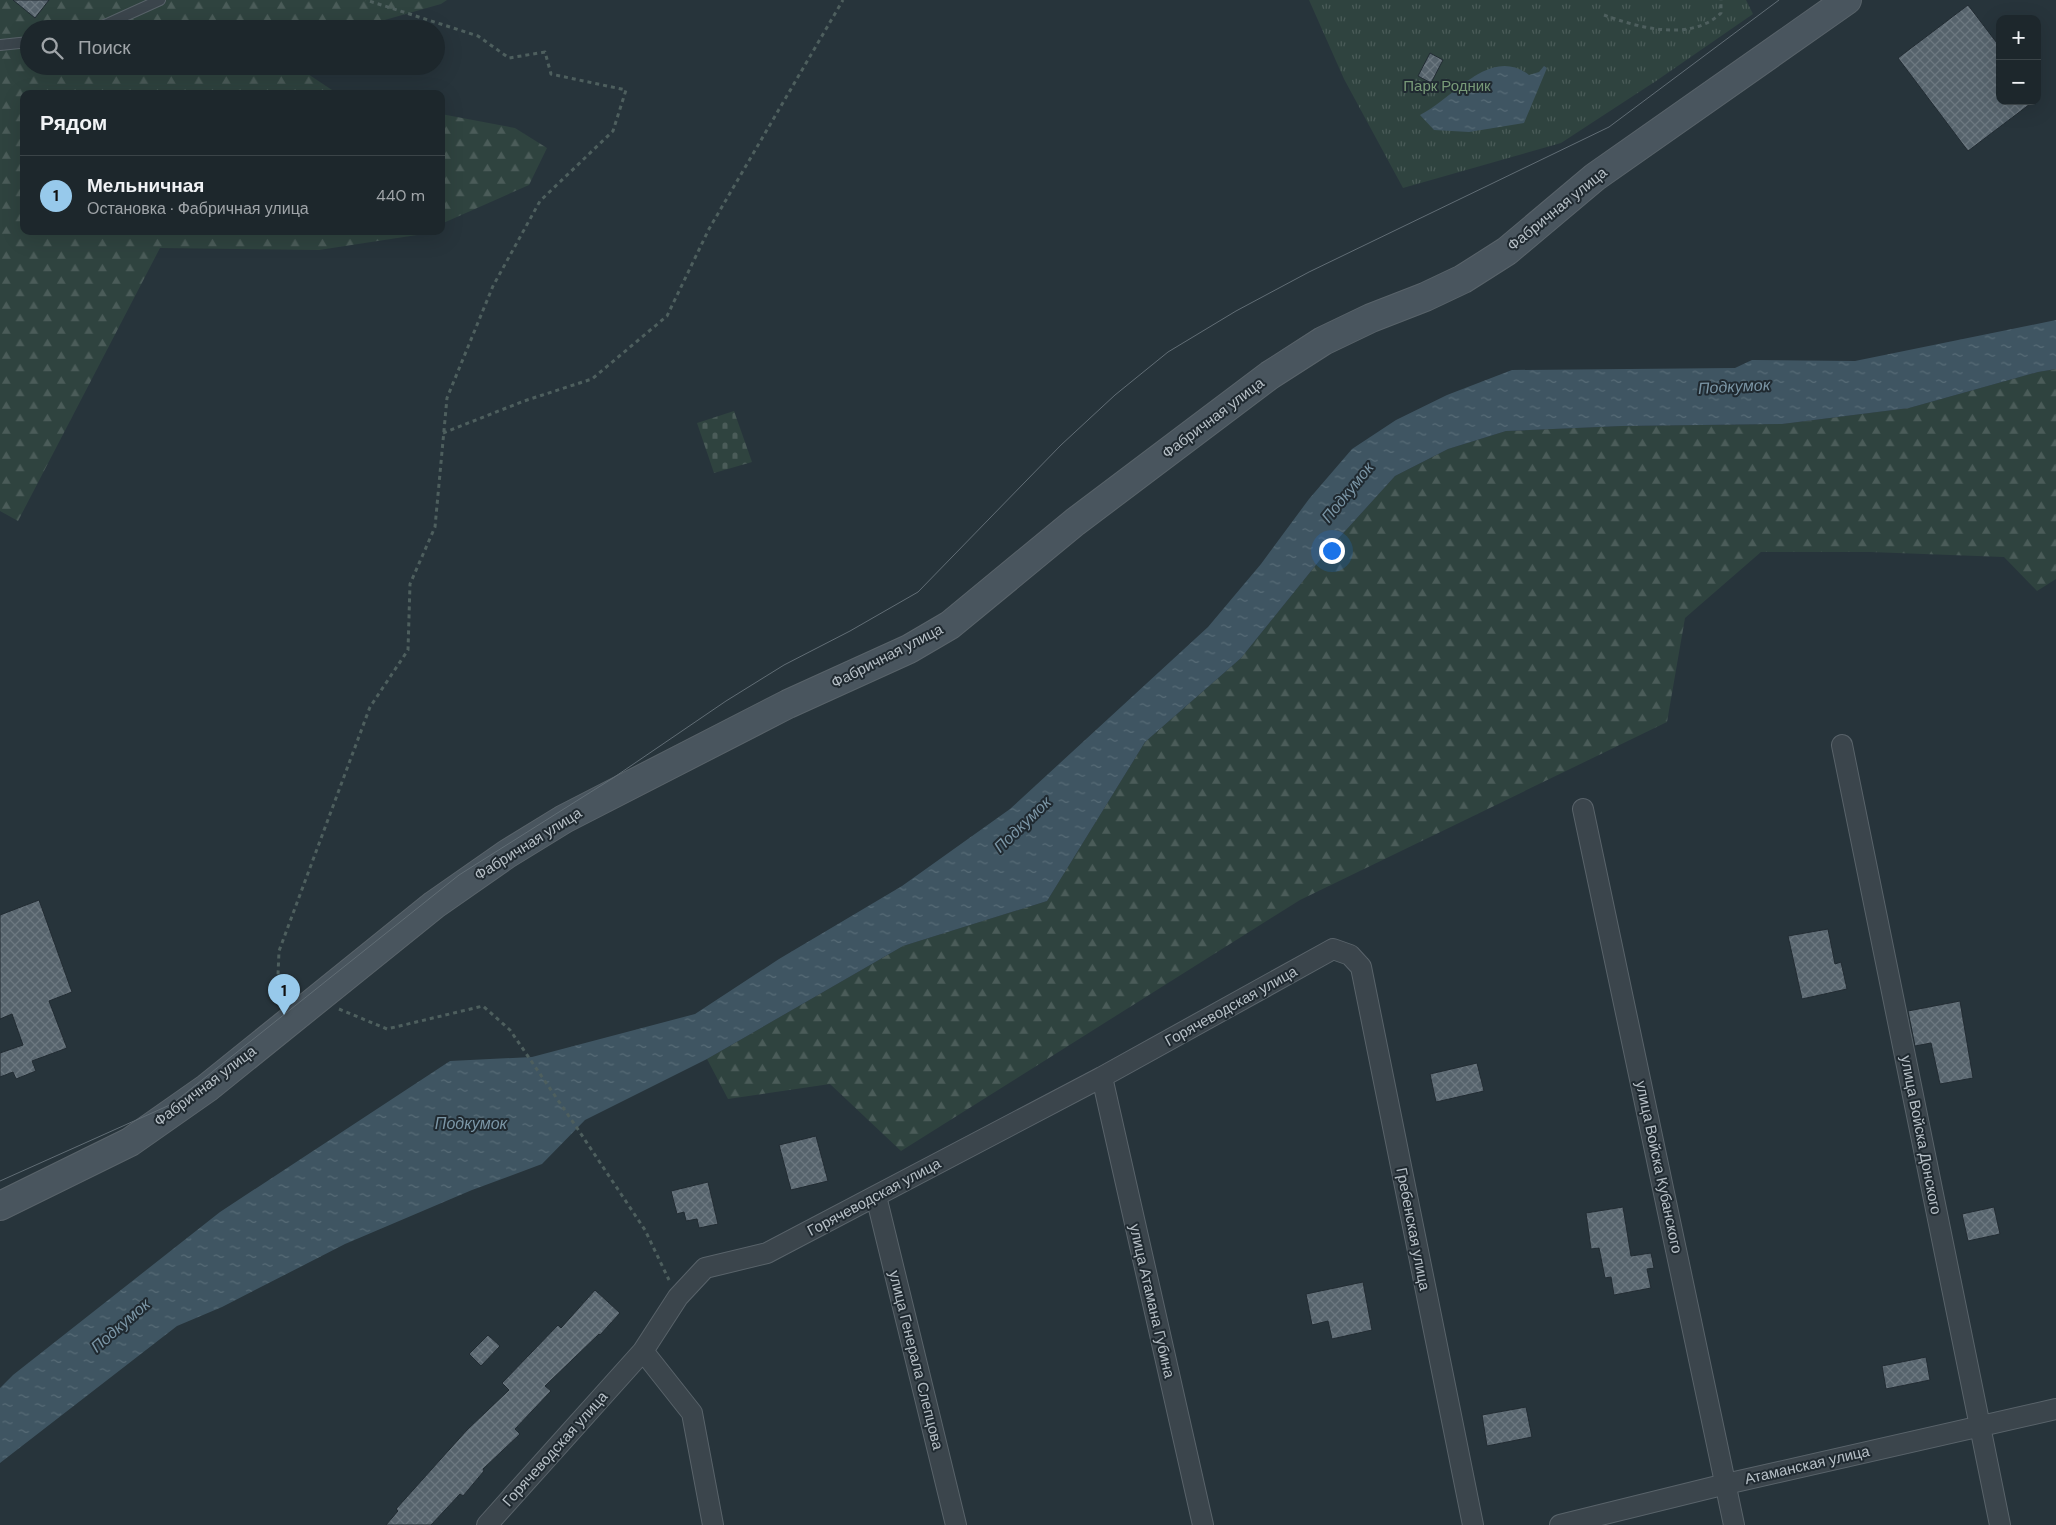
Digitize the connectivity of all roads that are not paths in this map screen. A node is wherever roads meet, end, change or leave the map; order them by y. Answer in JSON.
{"nodes":[{"id":1,"x":160,"y":0,"type":"edge"},
{"id":2,"x":1848,"y":0,"type":"edge"},
{"id":3,"x":116,"y":20,"type":"edge"},
{"id":4,"x":20,"y":43,"type":"edge"},
{"id":5,"x":0,"y":45,"type":"edge"},
{"id":6,"x":1842,"y":745,"type":"dead end"},
{"id":7,"x":1583,"y":809,"type":"dead end"},
{"id":8,"x":1333,"y":949,"type":"joint"},
{"id":9,"x":1102,"y":1077,"type":"junction"},
{"id":10,"x":876,"y":1196,"type":"junction"},
{"id":11,"x":0,"y":1206,"type":"edge"},
{"id":12,"x":643,"y":1351,"type":"junction"},
{"id":13,"x":2056,"y":1409,"type":"edge"},
{"id":14,"x":1980,"y":1426,"type":"junction"},
{"id":15,"x":1726,"y":1484,"type":"junction"},
{"id":16,"x":487,"y":1525,"type":"edge"},
{"id":17,"x":713,"y":1525,"type":"edge"},
{"id":18,"x":956,"y":1525,"type":"edge"},
{"id":19,"x":1203,"y":1525,"type":"edge"},
{"id":20,"x":1473,"y":1525,"type":"edge"},
{"id":21,"x":1560,"y":1525,"type":"edge"},
{"id":22,"x":1734,"y":1525,"type":"edge"},
{"id":23,"x":2000,"y":1525,"type":"edge"}],
"edges":[{"from":1,"to":3,"type":"lane"},
{"from":2,"to":11,"type":"main road","name":"Фабричная улица"},
{"from":4,"to":5,"type":"lane"},
{"from":6,"to":14,"type":"street","name":"улица Войска Донского"},
{"from":7,"to":15,"type":"street","name":"улица Войска Кубанского"},
{"from":8,"to":9,"type":"street","name":"Горячеводская улица"},
{"from":8,"to":20,"type":"street","name":"Гребенская улица"},
{"from":9,"to":10,"type":"street","name":"Горячеводская улица"},
{"from":9,"to":19,"type":"street","name":"улица Атамана Губина"},
{"from":10,"to":12,"type":"street","name":"Горячеводская улица"},
{"from":10,"to":18,"type":"street","name":"улица Генерала Слепцова"},
{"from":12,"to":16,"type":"street","name":"Горячеводская улица"},
{"from":12,"to":17,"type":"street"},
{"from":13,"to":14,"type":"street","name":"Атаманская улица"},
{"from":14,"to":15,"type":"street","name":"Атаманская улица"},
{"from":14,"to":23,"type":"street","name":"улица Войска Донского"},
{"from":15,"to":21,"type":"street","name":"Атаманская улица"},
{"from":15,"to":22,"type":"street","name":"улица Войска Кубанского"}]}
